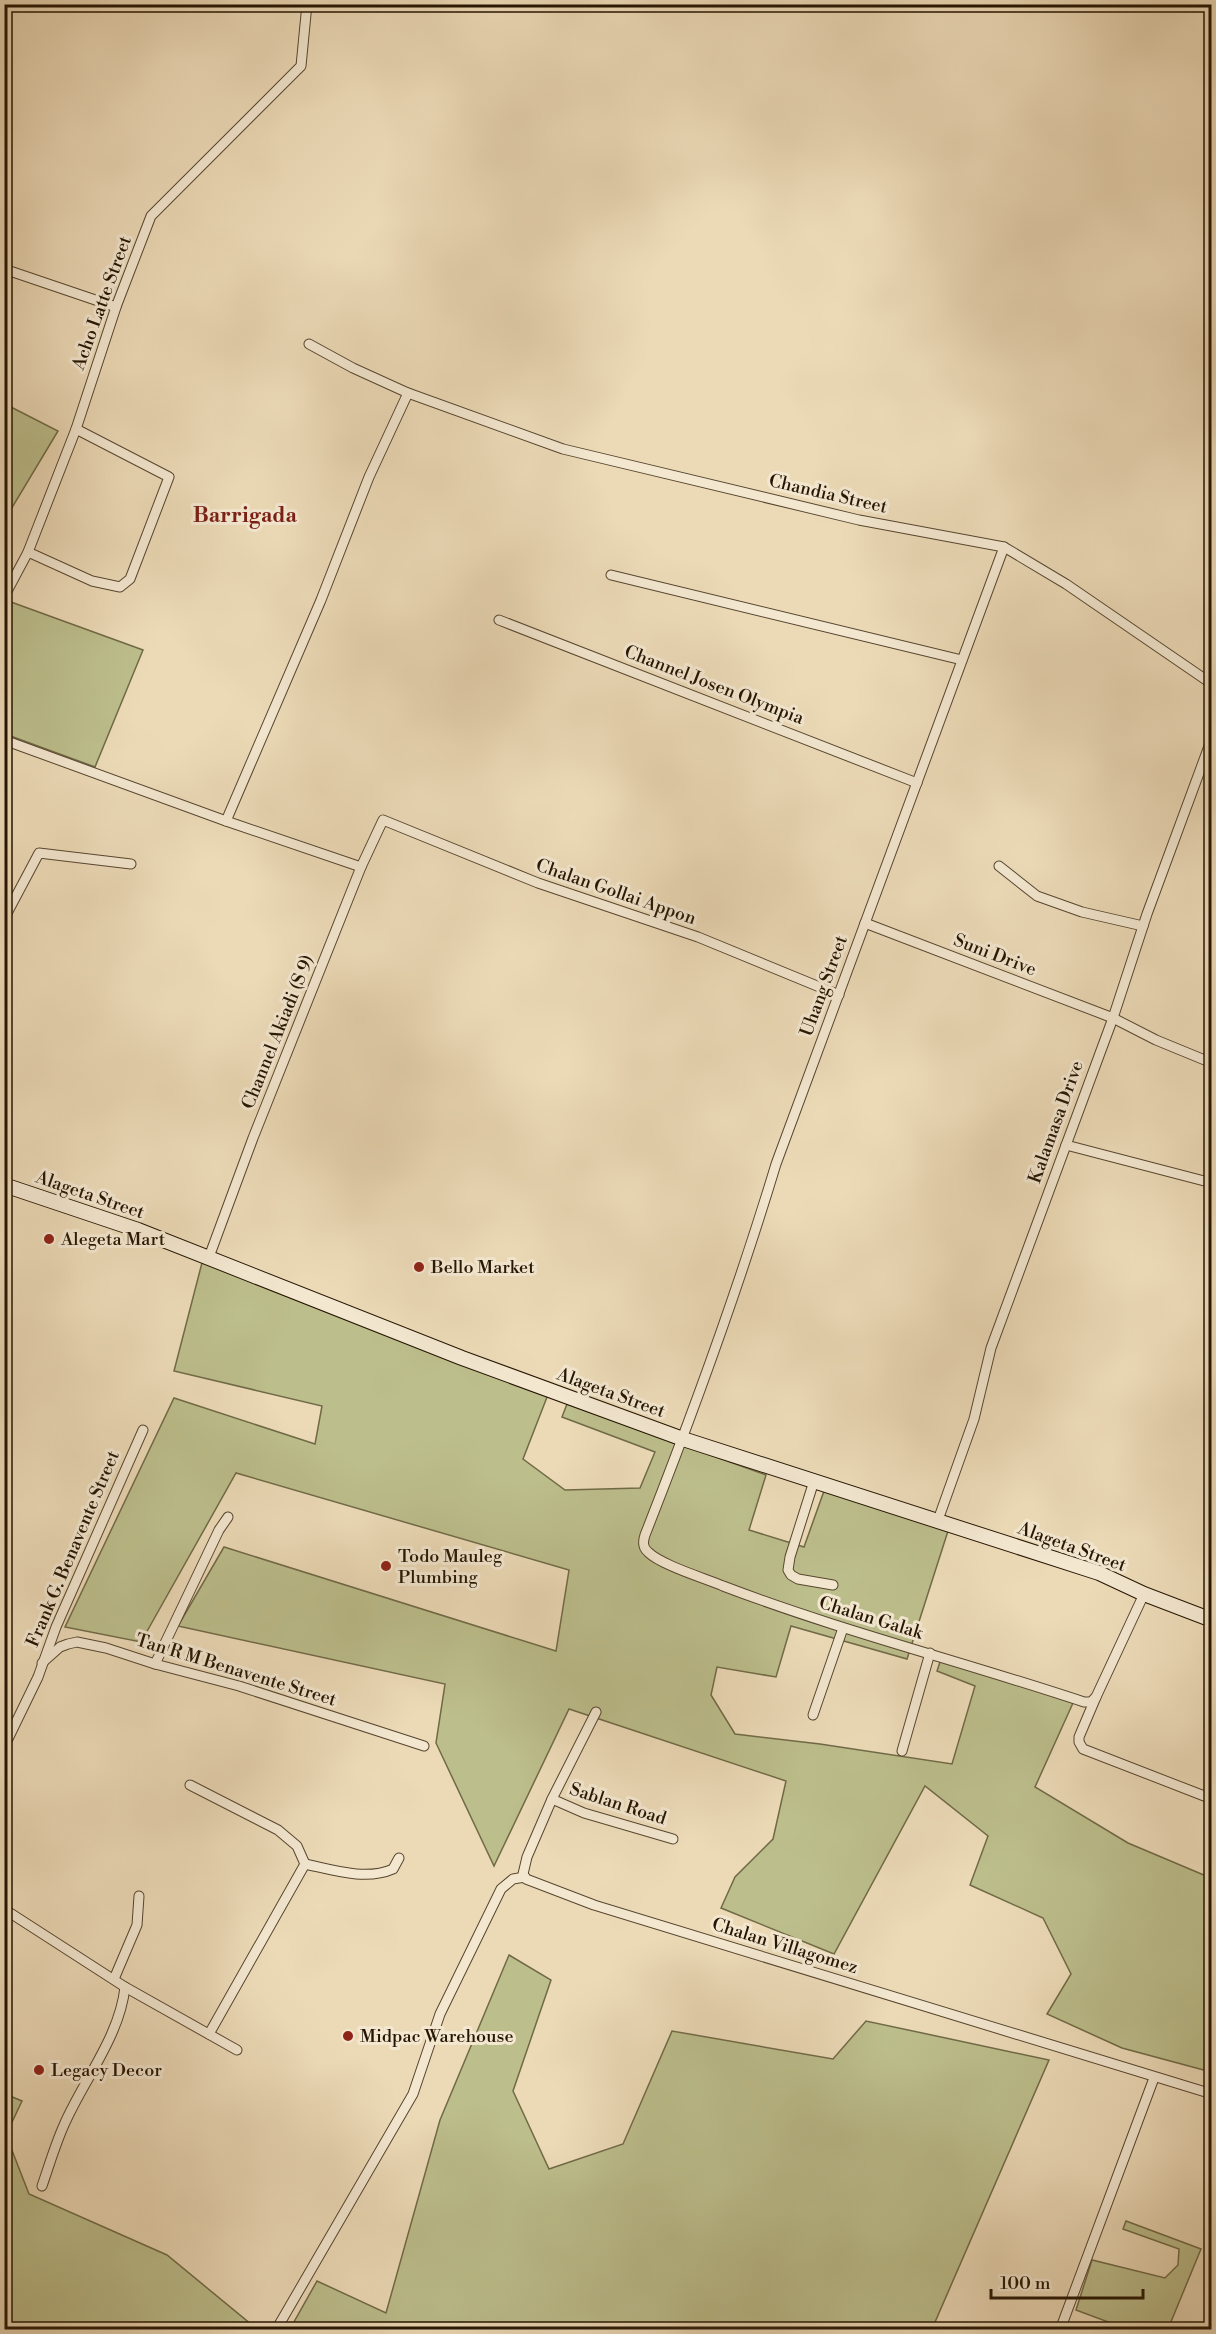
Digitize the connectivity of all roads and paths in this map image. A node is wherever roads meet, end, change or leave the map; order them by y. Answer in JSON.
{"nodes":[{"id":1,"x":306,"y":4,"type":"edge"},
{"id":2,"x":4,"y":268,"type":"edge"},
{"id":3,"x":116,"y":307,"type":"junction"},
{"id":4,"x":309,"y":344,"type":"dead end"},
{"id":5,"x":408,"y":393,"type":"junction"},
{"id":6,"x":76,"y":429,"type":"junction"},
{"id":7,"x":1004,"y":547,"type":"junction"},
{"id":8,"x":28,"y":552,"type":"junction"},
{"id":9,"x":611,"y":575,"type":"dead end"},
{"id":10,"x":4,"y":597,"type":"edge"},
{"id":11,"x":500,"y":620,"type":"dead end"},
{"id":12,"x":962,"y":660,"type":"junction"},
{"id":13,"x":1212,"y":684,"type":"edge"},
{"id":14,"x":1212,"y":738,"type":"edge"},
{"id":15,"x":4,"y":741,"type":"edge"},
{"id":16,"x":917,"y":783,"type":"junction"},
{"id":17,"x":383,"y":820,"type":"joint"},
{"id":18,"x":226,"y":821,"type":"junction"},
{"id":19,"x":131,"y":864,"type":"dead end"},
{"id":20,"x":999,"y":866,"type":"dead end"},
{"id":21,"x":361,"y":867,"type":"junction"},
{"id":22,"x":4,"y":919,"type":"edge"},
{"id":23,"x":865,"y":923,"type":"junction"},
{"id":24,"x":1143,"y":926,"type":"junction"},
{"id":25,"x":839,"y":994,"type":"junction"},
{"id":26,"x":1113,"y":1018,"type":"junction"},
{"id":27,"x":1212,"y":1063,"type":"edge"},
{"id":28,"x":1066,"y":1144,"type":"junction"},
{"id":29,"x":1212,"y":1183,"type":"edge"},
{"id":30,"x":4,"y":1185,"type":"edge"},
{"id":31,"x":209,"y":1257,"type":"junction"},
{"id":32,"x":143,"y":1430,"type":"dead end"},
{"id":33,"x":683,"y":1439,"type":"junction"},
{"id":34,"x":814,"y":1481,"type":"junction"},
{"id":35,"x":228,"y":1517,"type":"dead end"},
{"id":36,"x":938,"y":1520,"type":"junction"},
{"id":37,"x":832,"y":1585,"type":"dead end"},
{"id":38,"x":1144,"y":1594,"type":"junction"},
{"id":39,"x":1212,"y":1620,"type":"edge"},
{"id":40,"x":843,"y":1628,"type":"junction"},
{"id":41,"x":930,"y":1653,"type":"junction"},
{"id":42,"x":42,"y":1663,"type":"junction"},
{"id":43,"x":155,"y":1664,"type":"junction"},
{"id":44,"x":1096,"y":1697,"type":"junction"},
{"id":45,"x":596,"y":1712,"type":"dead end"},
{"id":46,"x":813,"y":1715,"type":"dead end"},
{"id":47,"x":424,"y":1746,"type":"dead end"},
{"id":48,"x":4,"y":1748,"type":"edge"},
{"id":49,"x":902,"y":1751,"type":"dead end"},
{"id":50,"x":190,"y":1785,"type":"dead end"},
{"id":51,"x":552,"y":1799,"type":"junction"},
{"id":52,"x":1212,"y":1799,"type":"edge"},
{"id":53,"x":673,"y":1839,"type":"dead end"},
{"id":54,"x":399,"y":1858,"type":"dead end"},
{"id":55,"x":305,"y":1864,"type":"junction"},
{"id":56,"x":525,"y":1877,"type":"junction"},
{"id":57,"x":138,"y":1896,"type":"dead end"},
{"id":58,"x":4,"y":1909,"type":"edge"},
{"id":59,"x":114,"y":1979,"type":"junction"},
{"id":60,"x":125,"y":1987,"type":"junction"},
{"id":61,"x":209,"y":2034,"type":"junction"},
{"id":62,"x":237,"y":2050,"type":"dead end"},
{"id":63,"x":1154,"y":2078,"type":"junction"},
{"id":64,"x":1212,"y":2094,"type":"edge"},
{"id":65,"x":42,"y":2186,"type":"dead end"},
{"id":66,"x":276,"y":2330,"type":"edge"},
{"id":67,"x":1060,"y":2330,"type":"edge"}],
"edges":[{"from":1,"to":3,"type":"street","name":"Acho Latte Street"},
{"from":2,"to":3,"type":"street"},
{"from":3,"to":6,"type":"street","name":"Acho Latte Street"},
{"from":4,"to":5,"type":"street","name":"Chandia Street"},
{"from":5,"to":7,"type":"street","name":"Chandia Street"},
{"from":5,"to":18,"type":"street"},
{"from":6,"to":8,"type":"street","name":"Acho Latte Street"},
{"from":6,"to":8,"type":"street"},
{"from":7,"to":12,"type":"street","name":"Uhang Street"},
{"from":7,"to":13,"type":"street","name":"Chandia Street"},
{"from":8,"to":10,"type":"street","name":"Acho Latte Street"},
{"from":9,"to":12,"type":"street"},
{"from":11,"to":16,"type":"street","name":"Channel Josen Olympia"},
{"from":12,"to":16,"type":"street","name":"Uhang Street"},
{"from":14,"to":24,"type":"street","name":"Kalamasa Drive"},
{"from":15,"to":18,"type":"street"},
{"from":16,"to":23,"type":"street","name":"Uhang Street"},
{"from":17,"to":21,"type":"street","name":"Channel Akiadi (S 9)"},
{"from":17,"to":25,"type":"street","name":"Chalan Gollai Appon"},
{"from":18,"to":21,"type":"street"},
{"from":19,"to":22,"type":"street"},
{"from":20,"to":24,"type":"street"},
{"from":21,"to":31,"type":"street","name":"Channel Akiadi (S 9)"},
{"from":23,"to":25,"type":"street","name":"Uhang Street"},
{"from":23,"to":26,"type":"street","name":"Suni Drive"},
{"from":24,"to":26,"type":"street","name":"Kalamasa Drive"},
{"from":25,"to":33,"type":"street","name":"Uhang Street"},
{"from":26,"to":27,"type":"street","name":"Suni Drive"},
{"from":26,"to":28,"type":"street","name":"Kalamasa Drive"},
{"from":28,"to":29,"type":"street"},
{"from":28,"to":36,"type":"street","name":"Kalamasa Drive"},
{"from":30,"to":31,"type":"main road","name":"Alageta Street"},
{"from":31,"to":33,"type":"main road","name":"Alageta Street"},
{"from":32,"to":42,"type":"street","name":"Frank G. Benavente Street"},
{"from":33,"to":34,"type":"main road","name":"Alageta Street"},
{"from":33,"to":40,"type":"street","name":"Chalan Galak"},
{"from":34,"to":36,"type":"main road","name":"Alageta Street"},
{"from":34,"to":37,"type":"street"},
{"from":35,"to":43,"type":"street"},
{"from":36,"to":38,"type":"main road","name":"Alageta Street"},
{"from":38,"to":39,"type":"main road","name":"Alageta Street"},
{"from":38,"to":44,"type":"street"},
{"from":40,"to":41,"type":"street","name":"Chalan Galak"},
{"from":40,"to":46,"type":"street"},
{"from":41,"to":44,"type":"street","name":"Chalan Galak"},
{"from":41,"to":49,"type":"street"},
{"from":42,"to":43,"type":"street","name":"Tan R M Benavente Street"},
{"from":42,"to":48,"type":"street","name":"Frank G. Benavente Street"},
{"from":43,"to":47,"type":"street","name":"Tan R M Benavente Street"},
{"from":44,"to":52,"type":"street"},
{"from":45,"to":51,"type":"street"},
{"from":50,"to":55,"type":"street"},
{"from":51,"to":53,"type":"street","name":"Sablan Road"},
{"from":51,"to":56,"type":"street"},
{"from":54,"to":55,"type":"street"},
{"from":55,"to":61,"type":"street"},
{"from":56,"to":63,"type":"street","name":"Chalan Villagomez"},
{"from":56,"to":66,"type":"street"},
{"from":57,"to":59,"type":"street"},
{"from":58,"to":59,"type":"street"},
{"from":59,"to":60,"type":"street"},
{"from":60,"to":61,"type":"street"},
{"from":60,"to":65,"type":"street"},
{"from":61,"to":62,"type":"street"},
{"from":63,"to":64,"type":"street","name":"Chalan Villagomez"},
{"from":63,"to":67,"type":"street"}]}
